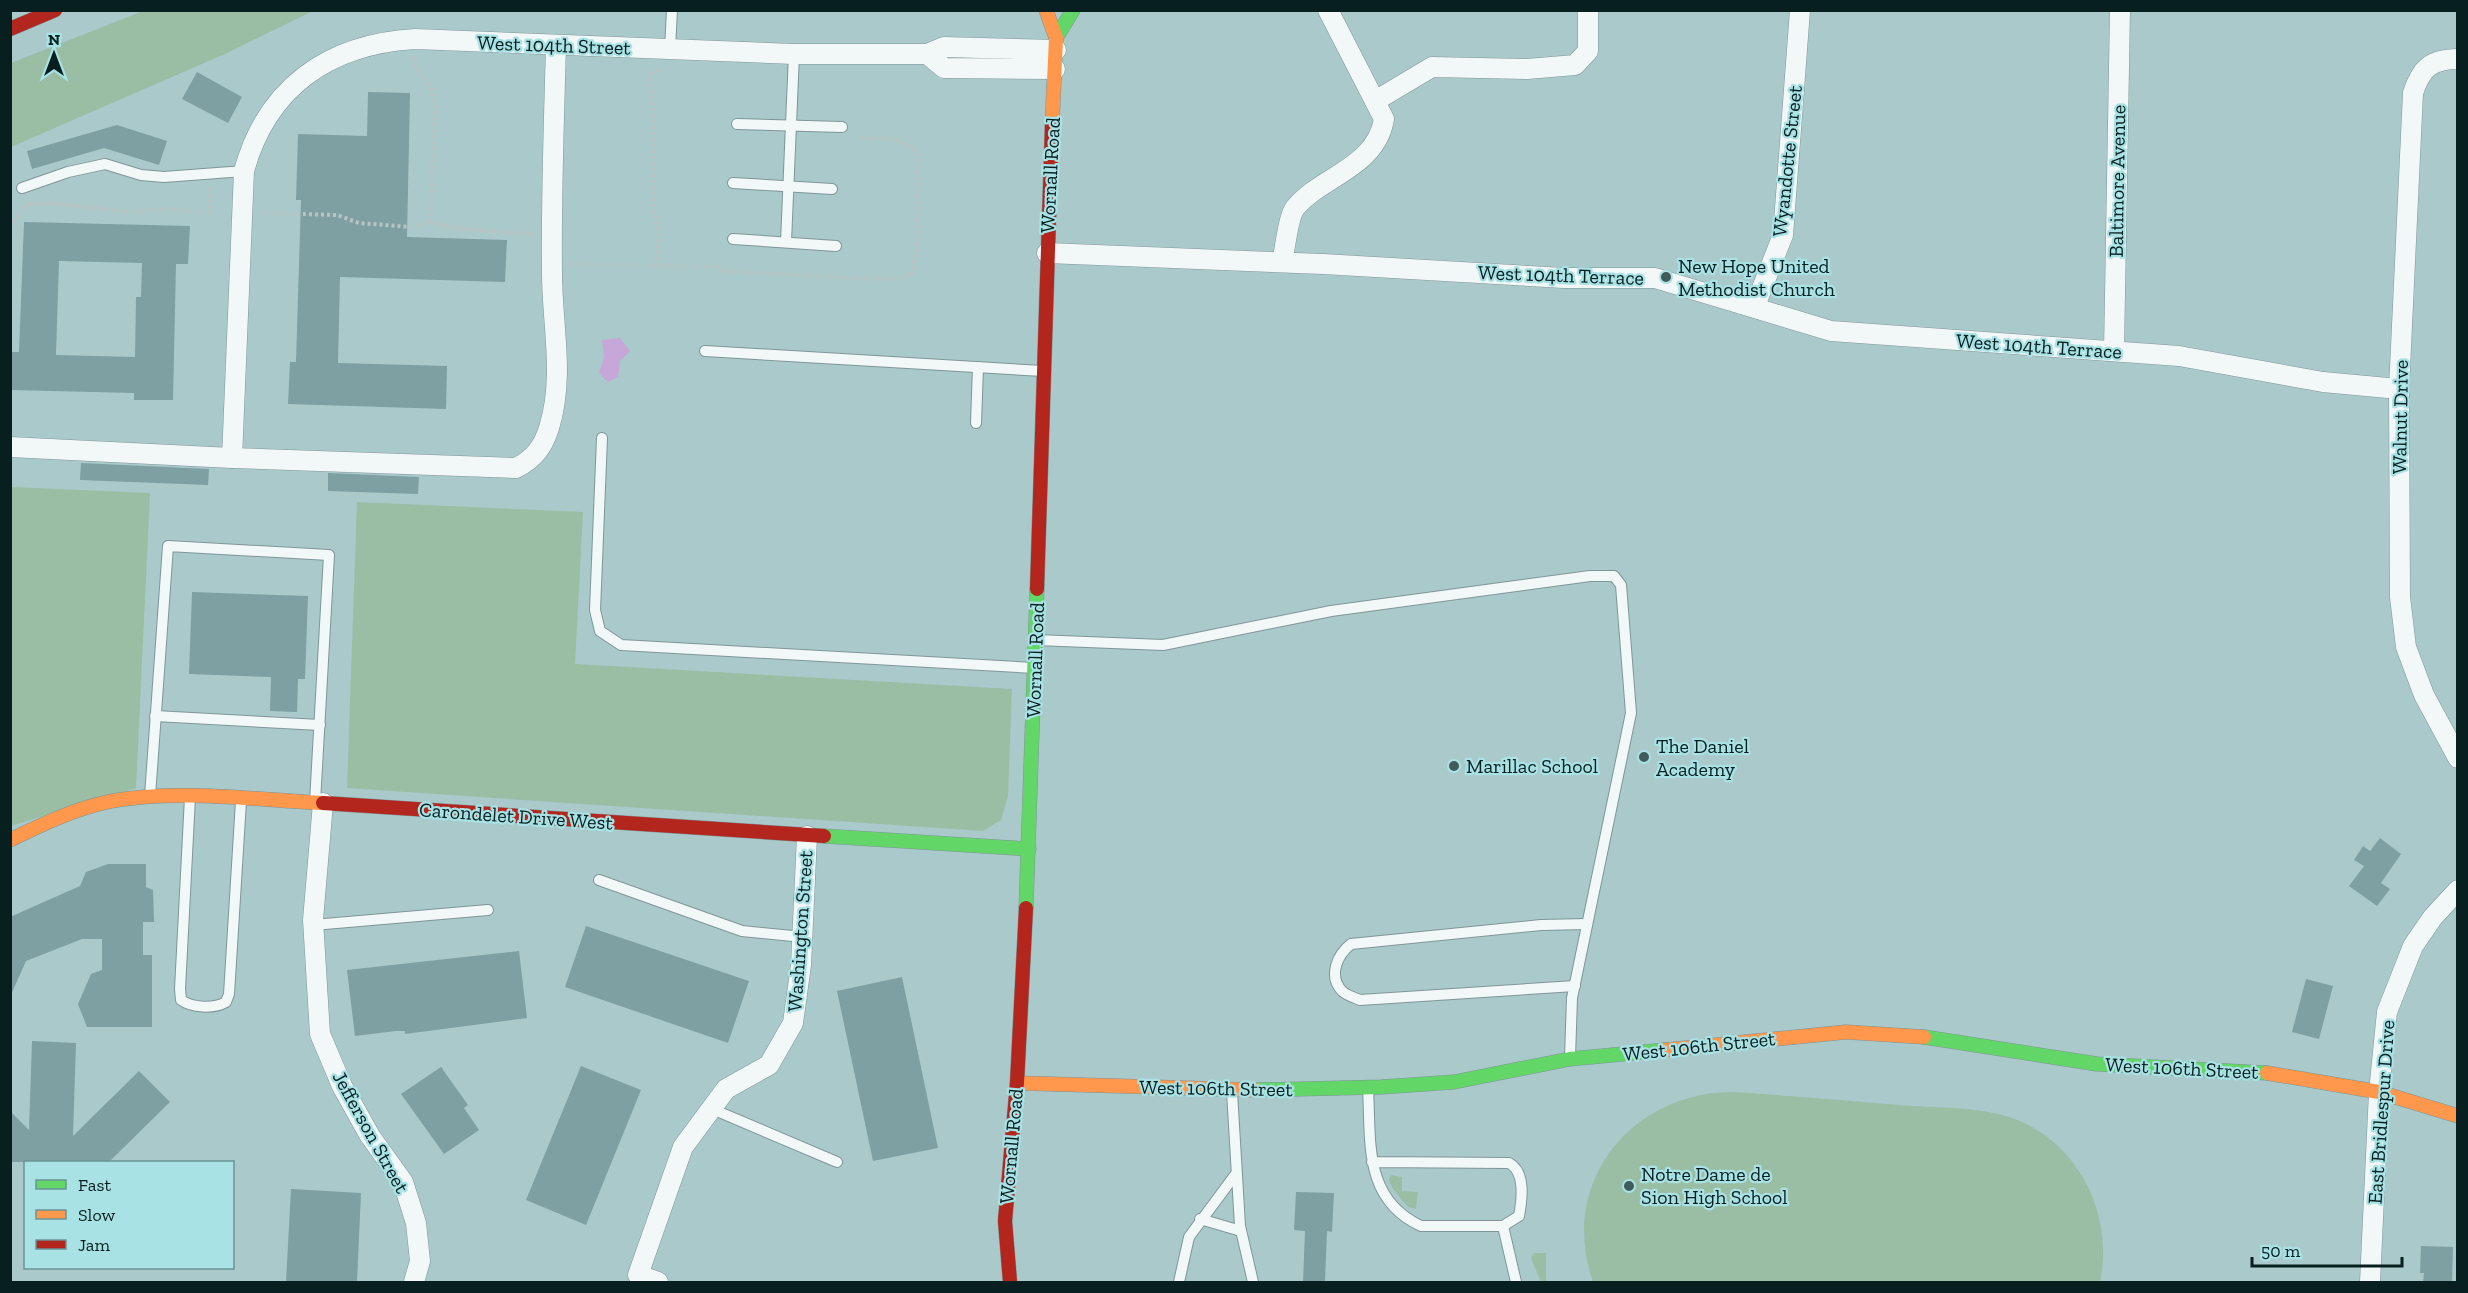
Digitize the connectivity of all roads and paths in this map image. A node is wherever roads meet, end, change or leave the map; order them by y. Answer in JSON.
{"nodes":[{"id":1,"x":55,"y":10,"type":"edge"},
{"id":2,"x":672,"y":10,"type":"edge"},
{"id":3,"x":1046,"y":10,"type":"edge"},
{"id":4,"x":1073,"y":10,"type":"edge"},
{"id":5,"x":1328,"y":10,"type":"edge"},
{"id":6,"x":1588,"y":10,"type":"edge"},
{"id":7,"x":1800,"y":10,"type":"edge"},
{"id":8,"x":2120,"y":10,"type":"edge"},
{"id":9,"x":10,"y":29,"type":"edge"},
{"id":10,"x":415,"y":39,"type":"junction"},
{"id":11,"x":555,"y":45,"type":"junction"},
{"id":12,"x":665,"y":49,"type":"junction"},
{"id":13,"x":1056,"y":52,"type":"junction"},
{"id":14,"x":794,"y":54,"type":"junction"},
{"id":15,"x":2457,"y":59,"type":"edge"},
{"id":16,"x":1375,"y":101,"type":"junction"},
{"id":17,"x":737,"y":124,"type":"dead end"},
{"id":18,"x":792,"y":127,"type":"junction"},
{"id":19,"x":842,"y":127,"type":"dead end"},
{"id":20,"x":244,"y":171,"type":"junction"},
{"id":21,"x":210,"y":172,"type":"junction"},
{"id":22,"x":733,"y":183,"type":"dead end"},
{"id":23,"x":789,"y":186,"type":"junction"},
{"id":24,"x":22,"y":188,"type":"joint"},
{"id":25,"x":832,"y":189,"type":"dead end"},
{"id":26,"x":28,"y":204,"type":"junction"},
{"id":27,"x":243,"y":213,"type":"junction"},
{"id":28,"x":430,"y":222,"type":"junction"},
{"id":29,"x":552,"y":235,"type":"junction"},
{"id":30,"x":733,"y":239,"type":"dead end"},
{"id":31,"x":10,"y":240,"type":"edge"},
{"id":32,"x":786,"y":242,"type":"junction"},
{"id":33,"x":836,"y":246,"type":"dead end"},
{"id":34,"x":1047,"y":253,"type":"junction"},
{"id":35,"x":1282,"y":262,"type":"junction"},
{"id":36,"x":656,"y":266,"type":"dead end"},
{"id":37,"x":1755,"y":306,"type":"junction"},
{"id":38,"x":705,"y":351,"type":"dead end"},
{"id":39,"x":2114,"y":351,"type":"junction"},
{"id":40,"x":978,"y":367,"type":"junction"},
{"id":41,"x":1043,"y":371,"type":"junction"},
{"id":42,"x":2399,"y":388,"type":"junction"},
{"id":43,"x":976,"y":423,"type":"dead end"},
{"id":44,"x":602,"y":438,"type":"dead end"},
{"id":45,"x":10,"y":447,"type":"edge"},
{"id":46,"x":232,"y":458,"type":"junction"},
{"id":47,"x":1035,"y":640,"type":"junction"},
{"id":48,"x":1034,"y":668,"type":"junction"},
{"id":49,"x":155,"y":716,"type":"junction"},
{"id":50,"x":320,"y":725,"type":"junction"},
{"id":51,"x":2457,"y":758,"type":"edge"},
{"id":52,"x":150,"y":797,"type":"junction"},
{"id":53,"x":190,"y":797,"type":"junction"},
{"id":54,"x":241,"y":800,"type":"junction"},
{"id":55,"x":319,"y":803,"type":"junction"},
{"id":56,"x":807,"y":836,"type":"junction"},
{"id":57,"x":10,"y":840,"type":"edge"},
{"id":58,"x":1029,"y":849,"type":"junction"},
{"id":59,"x":599,"y":880,"type":"dead end"},
{"id":60,"x":2457,"y":890,"type":"edge"},
{"id":61,"x":488,"y":910,"type":"dead end"},
{"id":62,"x":313,"y":924,"type":"junction"},
{"id":63,"x":1587,"y":924,"type":"junction"},
{"id":64,"x":803,"y":937,"type":"junction"},
{"id":65,"x":1575,"y":986,"type":"junction"},
{"id":66,"x":1570,"y":1059,"type":"junction"},
{"id":67,"x":1017,"y":1083,"type":"junction"},
{"id":68,"x":1368,"y":1088,"type":"junction"},
{"id":69,"x":1232,"y":1090,"type":"junction"},
{"id":70,"x":2379,"y":1092,"type":"junction"},
{"id":71,"x":712,"y":1109,"type":"junction"},
{"id":72,"x":2457,"y":1116,"type":"edge"},
{"id":73,"x":837,"y":1162,"type":"dead end"},
{"id":74,"x":1372,"y":1162,"type":"junction"},
{"id":75,"x":1235,"y":1175,"type":"junction"},
{"id":76,"x":1200,"y":1219,"type":"junction"},
{"id":77,"x":1503,"y":1226,"type":"junction"},
{"id":78,"x":1241,"y":1231,"type":"junction"},
{"id":79,"x":636,"y":1279,"type":"edge"},
{"id":80,"x":414,"y":1282,"type":"edge"},
{"id":81,"x":658,"y":1282,"type":"edge"},
{"id":82,"x":1010,"y":1282,"type":"edge"},
{"id":83,"x":1179,"y":1282,"type":"edge"},
{"id":84,"x":1253,"y":1282,"type":"edge"},
{"id":85,"x":1516,"y":1282,"type":"edge"},
{"id":86,"x":2370,"y":1282,"type":"edge"}],
"edges":[{"from":1,"to":9,"type":"main road"},
{"from":2,"to":12,"type":"lane"},
{"from":3,"to":13,"type":"main road","name":"Wornall Road"},
{"from":4,"to":13,"type":"main road","name":"Wornall Road"},
{"from":5,"to":16,"type":"street"},
{"from":6,"to":16,"type":"street"},
{"from":7,"to":37,"type":"street","name":"Wyandotte Street"},
{"from":8,"to":39,"type":"street","name":"Baltimore Avenue"},
{"from":10,"to":11,"type":"street","name":"West 104th Street"},
{"from":10,"to":20,"type":"street","name":"West 104th Street"},
{"from":10,"to":28,"type":"path"},
{"from":11,"to":12,"type":"street","name":"West 104th Street"},
{"from":11,"to":29,"type":"street"},
{"from":12,"to":14,"type":"street","name":"West 104th Street"},
{"from":12,"to":36,"type":"path"},
{"from":13,"to":14,"type":"street","name":"West 104th Street"},
{"from":13,"to":34,"type":"main road","name":"Wornall Road"},
{"from":14,"to":18,"type":"lane"},
{"from":15,"to":42,"type":"street","name":"Walnut Drive"},
{"from":16,"to":35,"type":"street"},
{"from":17,"to":18,"type":"lane"},
{"from":18,"to":19,"type":"lane"},
{"from":18,"to":23,"type":"lane"},
{"from":20,"to":21,"type":"lane"},
{"from":20,"to":27,"type":"street","name":"West 104th Street"},
{"from":21,"to":24,"type":"lane"},
{"from":21,"to":26,"type":"path"},
{"from":22,"to":23,"type":"lane"},
{"from":23,"to":25,"type":"lane"},
{"from":23,"to":32,"type":"lane"},
{"from":24,"to":26,"type":"path"},
{"from":26,"to":31,"type":"path"},
{"from":27,"to":28,"type":"path"},
{"from":27,"to":46,"type":"street","name":"West 104th Street"},
{"from":28,"to":29,"type":"path"},
{"from":29,"to":46,"type":"street"},
{"from":30,"to":32,"type":"lane"},
{"from":32,"to":33,"type":"lane"},
{"from":34,"to":35,"type":"street","name":"West 104th Terrace"},
{"from":34,"to":41,"type":"main road","name":"Wornall Road"},
{"from":35,"to":37,"type":"street","name":"West 104th Terrace"},
{"from":37,"to":39,"type":"street","name":"West 104th Terrace"},
{"from":38,"to":40,"type":"lane"},
{"from":39,"to":42,"type":"street","name":"West 104th Terrace"},
{"from":40,"to":41,"type":"lane"},
{"from":40,"to":43,"type":"lane"},
{"from":41,"to":47,"type":"main road","name":"Wornall Road"},
{"from":42,"to":51,"type":"street","name":"Walnut Drive"},
{"from":44,"to":48,"type":"lane"},
{"from":45,"to":46,"type":"street"},
{"from":47,"to":48,"type":"main road","name":"Wornall Road"},
{"from":47,"to":63,"type":"lane"},
{"from":48,"to":58,"type":"main road","name":"Wornall Road"},
{"from":49,"to":50,"type":"lane"},
{"from":49,"to":50,"type":"lane"},
{"from":49,"to":52,"type":"lane"},
{"from":50,"to":55,"type":"lane"},
{"from":52,"to":53,"type":"main road","name":"Carondelet Drive West"},
{"from":52,"to":57,"type":"main road","name":"Carondelet Drive West"},
{"from":53,"to":54,"type":"main road","name":"Carondelet Drive West"},
{"from":53,"to":54,"type":"lane"},
{"from":54,"to":55,"type":"main road","name":"Carondelet Drive West"},
{"from":55,"to":56,"type":"main road","name":"Carondelet Drive West"},
{"from":55,"to":62,"type":"street","name":"Jefferson Street"},
{"from":56,"to":58,"type":"main road","name":"Carondelet Drive West"},
{"from":56,"to":64,"type":"street","name":"Washington Street"},
{"from":58,"to":67,"type":"main road","name":"Wornall Road"},
{"from":59,"to":64,"type":"lane"},
{"from":60,"to":70,"type":"street","name":"East Bridlespur Drive"},
{"from":61,"to":62,"type":"lane"},
{"from":62,"to":80,"type":"street","name":"Jefferson Street"},
{"from":63,"to":65,"type":"lane"},
{"from":63,"to":65,"type":"lane"},
{"from":64,"to":71,"type":"street","name":"Washington Street"},
{"from":65,"to":66,"type":"lane"},
{"from":66,"to":68,"type":"main road","name":"West 106th Street"},
{"from":66,"to":70,"type":"main road","name":"West 106th Street"},
{"from":67,"to":69,"type":"main road","name":"West 106th Street"},
{"from":67,"to":82,"type":"main road","name":"Wornall Road"},
{"from":68,"to":69,"type":"main road","name":"West 106th Street"},
{"from":68,"to":74,"type":"lane"},
{"from":69,"to":75,"type":"lane"},
{"from":70,"to":72,"type":"main road","name":"West 106th Street"},
{"from":70,"to":86,"type":"street","name":"East Bridlespur Drive"},
{"from":71,"to":73,"type":"lane"},
{"from":71,"to":79,"type":"street","name":"Washington Street"},
{"from":74,"to":77,"type":"lane"},
{"from":74,"to":77,"type":"lane"},
{"from":75,"to":76,"type":"lane"},
{"from":75,"to":78,"type":"lane"},
{"from":76,"to":78,"type":"lane"},
{"from":76,"to":83,"type":"lane"},
{"from":77,"to":85,"type":"lane"},
{"from":78,"to":84,"type":"lane"},
{"from":79,"to":81,"type":"street","name":"Washington Street"}]}
